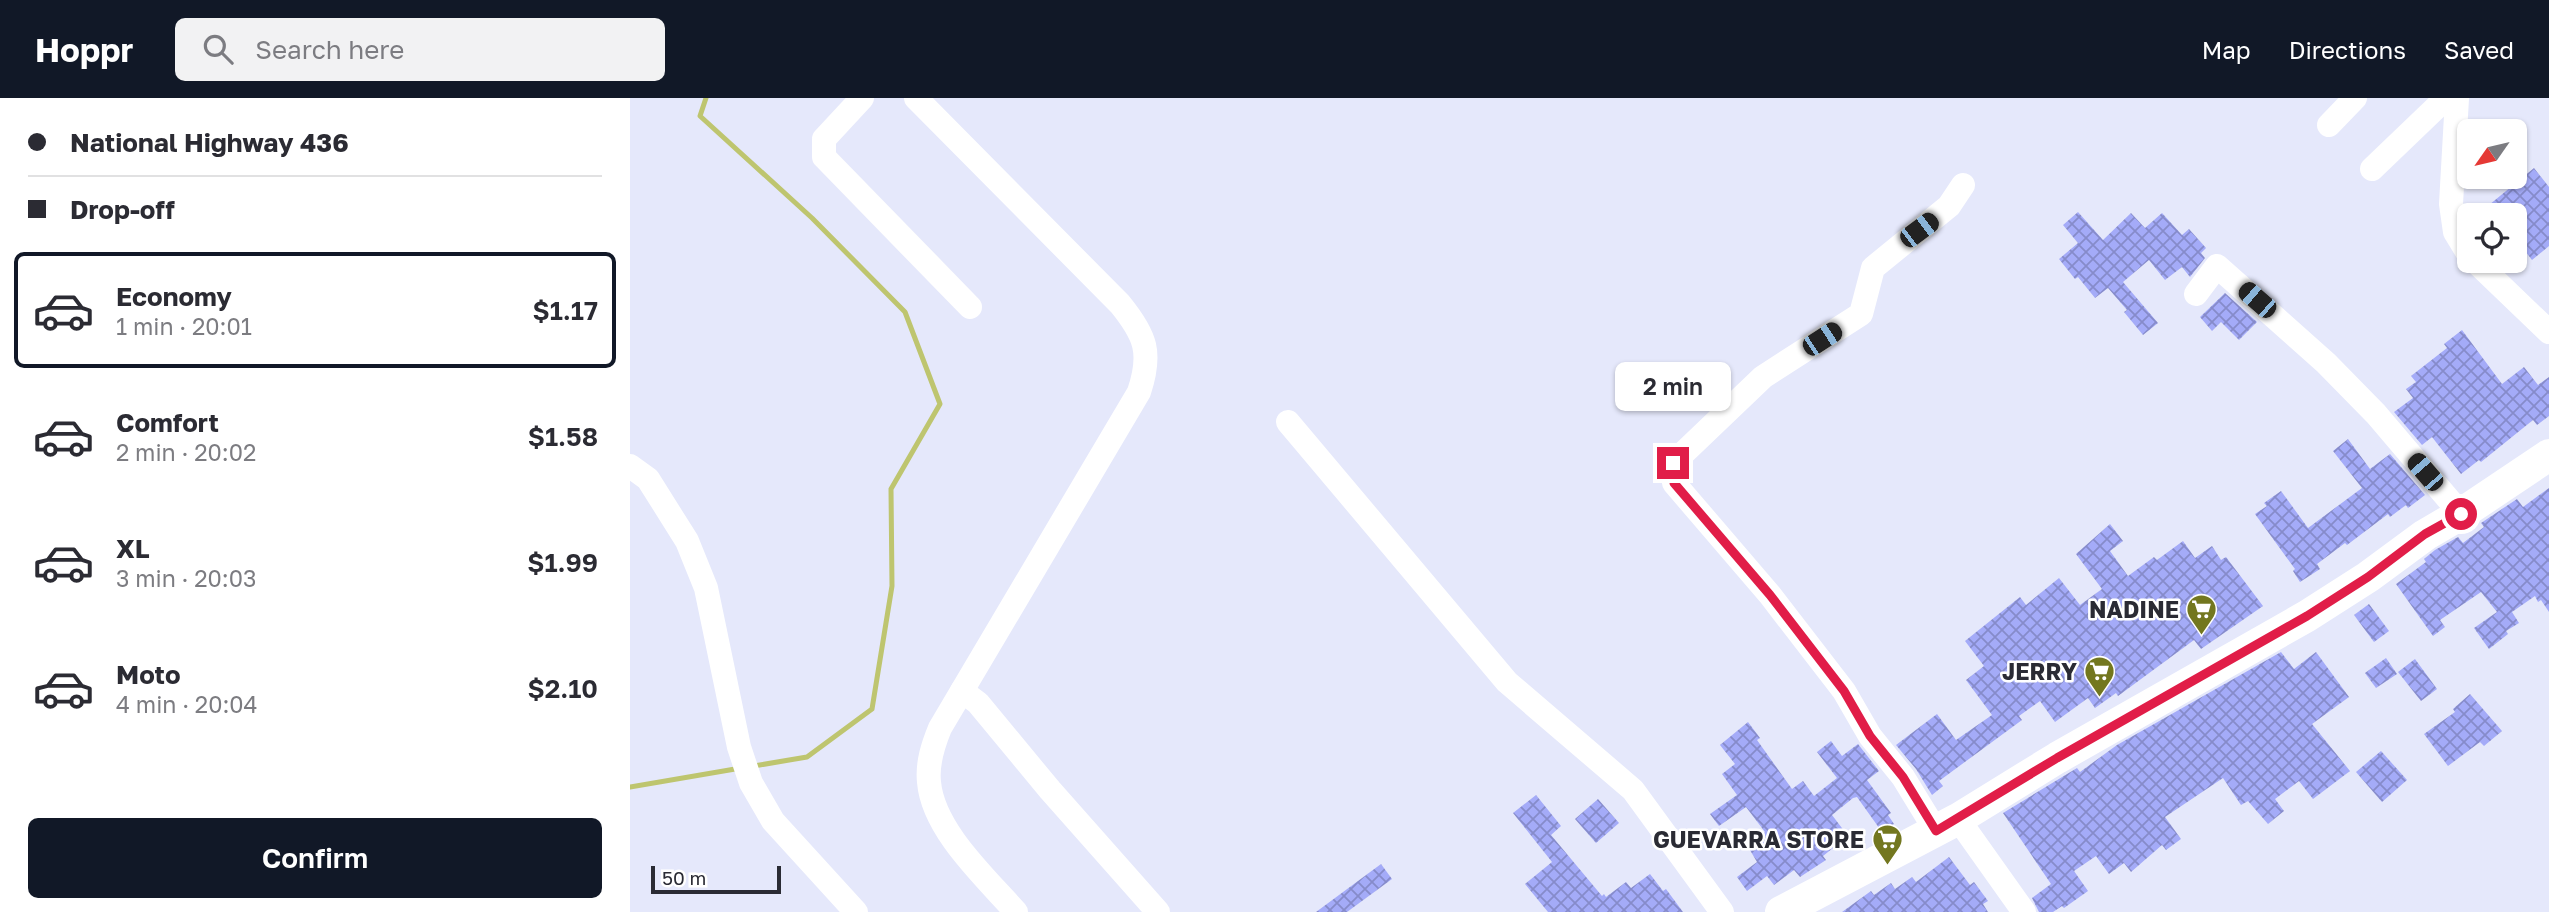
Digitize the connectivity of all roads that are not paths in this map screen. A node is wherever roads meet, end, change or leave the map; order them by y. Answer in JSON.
{"nodes":[{"id":1,"x":862,"y":98,"type":"edge"},
{"id":2,"x":916,"y":98,"type":"edge"},
{"id":3,"x":2356,"y":98,"type":"edge"},
{"id":4,"x":2446,"y":98,"type":"edge"},
{"id":5,"x":2457,"y":98,"type":"edge"},
{"id":6,"x":2329,"y":125,"type":"dead end"},
{"id":7,"x":2372,"y":169,"type":"dead end"},
{"id":8,"x":1963,"y":185,"type":"dead end"},
{"id":9,"x":2457,"y":235,"type":"edge"},
{"id":10,"x":2488,"y":273,"type":"edge"},
{"id":11,"x":2196,"y":294,"type":"dead end"},
{"id":12,"x":970,"y":307,"type":"dead end"},
{"id":13,"x":2549,"y":332,"type":"edge"},
{"id":14,"x":1288,"y":422,"type":"dead end"},
{"id":15,"x":2549,"y":454,"type":"edge"},
{"id":16,"x":630,"y":466,"type":"edge"},
{"id":17,"x":2461,"y":514,"type":"junction"},
{"id":18,"x":962,"y":691,"type":"junction"},
{"id":19,"x":1947,"y":825,"type":"junction"},
{"id":20,"x":856,"y":912,"type":"edge"},
{"id":21,"x":1016,"y":912,"type":"edge"},
{"id":22,"x":1158,"y":912,"type":"edge"},
{"id":23,"x":1722,"y":912,"type":"edge"},
{"id":24,"x":1780,"y":912,"type":"edge"},
{"id":25,"x":2024,"y":912,"type":"edge"}],
"edges":[{"from":1,"to":12,"type":"street"},
{"from":2,"to":18,"type":"street"},
{"from":3,"to":6,"type":"street"},
{"from":4,"to":7,"type":"street"},
{"from":5,"to":9,"type":"street"},
{"from":8,"to":19,"type":"street"},
{"from":10,"to":13,"type":"street"},
{"from":11,"to":17,"type":"street"},
{"from":14,"to":23,"type":"street"},
{"from":15,"to":17,"type":"main road"},
{"from":16,"to":20,"type":"street"},
{"from":17,"to":19,"type":"main road"},
{"from":18,"to":21,"type":"street"},
{"from":18,"to":22,"type":"street"},
{"from":19,"to":24,"type":"main road"},
{"from":19,"to":25,"type":"street"}]}
